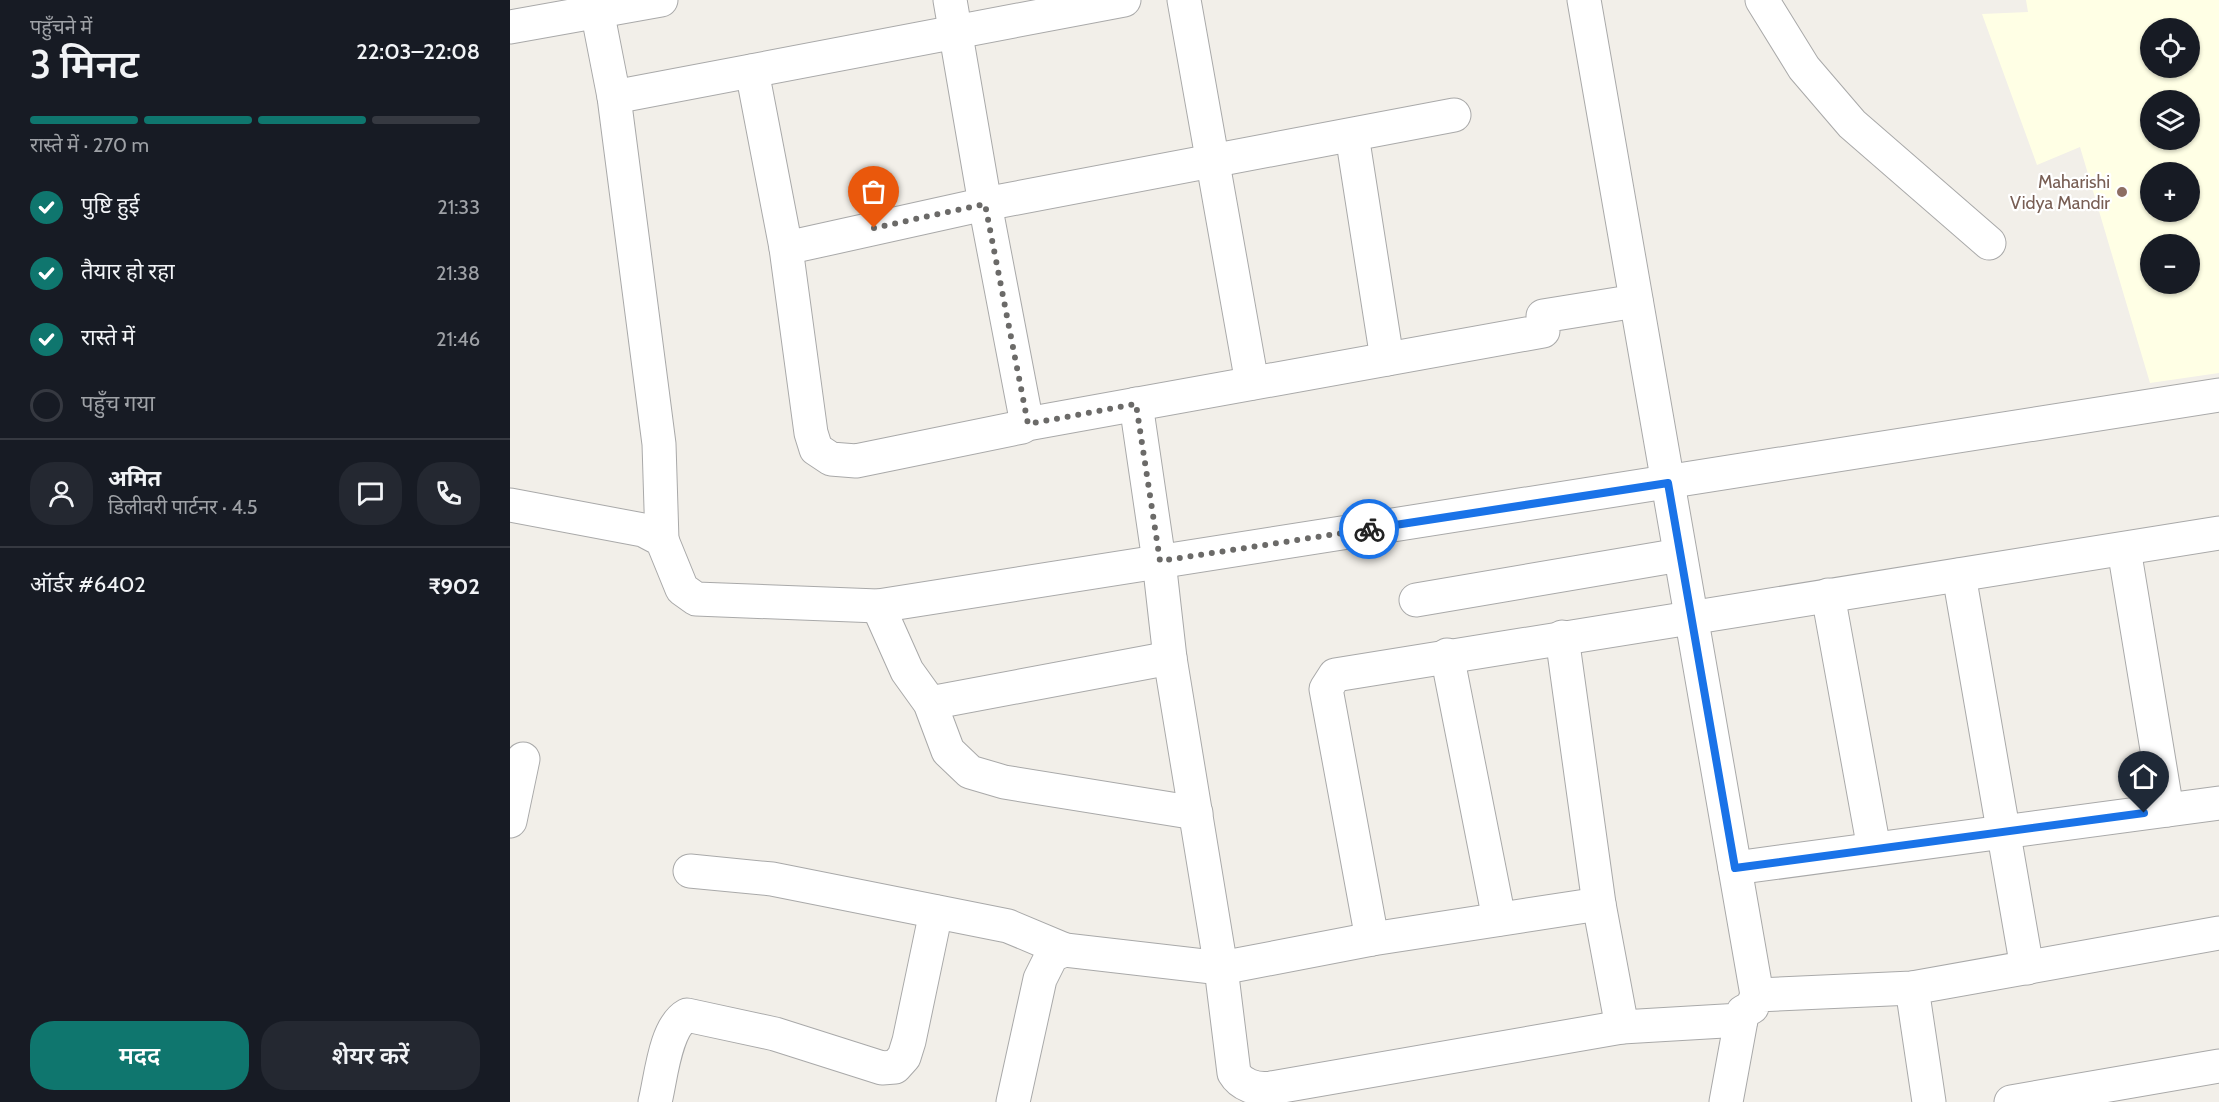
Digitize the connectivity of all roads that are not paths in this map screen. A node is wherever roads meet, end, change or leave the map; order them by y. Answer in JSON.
{"nodes":[{"id":1,"x":661,"y":0,"type":"edge"},
{"id":2,"x":950,"y":0,"type":"edge"},
{"id":3,"x":1124,"y":0,"type":"edge"},
{"id":4,"x":1184,"y":0,"type":"edge"},
{"id":5,"x":1584,"y":0,"type":"edge"},
{"id":6,"x":1762,"y":0,"type":"edge"},
{"id":7,"x":596,"y":6,"type":"edge"},
{"id":8,"x":510,"y":27,"type":"edge"},
{"id":9,"x":957,"y":32,"type":"junction"},
{"id":10,"x":752,"y":71,"type":"junction"},
{"id":11,"x":614,"y":97,"type":"junction"},
{"id":12,"x":1454,"y":115,"type":"dead end"},
{"id":13,"x":1352,"y":135,"type":"junction"},
{"id":14,"x":1213,"y":159,"type":"junction"},
{"id":15,"x":985,"y":204,"type":"junction"},
{"id":16,"x":1989,"y":243,"type":"dead end"},
{"id":17,"x":786,"y":248,"type":"junction"},
{"id":18,"x":1636,"y":301,"type":"junction"},
{"id":19,"x":1387,"y":359,"type":"junction"},
{"id":20,"x":1252,"y":383,"type":"junction"},
{"id":21,"x":2219,"y":395,"type":"edge"},
{"id":22,"x":1136,"y":404,"type":"junction"},
{"id":23,"x":1028,"y":424,"type":"junction"},
{"id":24,"x":1668,"y":483,"type":"junction"},
{"id":25,"x":510,"y":505,"type":"edge"},
{"id":26,"x":2219,"y":533,"type":"edge"},
{"id":27,"x":662,"y":540,"type":"junction"},
{"id":28,"x":2124,"y":549,"type":"junction"},
{"id":29,"x":1680,"y":555,"type":"junction"},
{"id":30,"x":1160,"y":561,"type":"junction"},
{"id":31,"x":1959,"y":574,"type":"junction"},
{"id":32,"x":1828,"y":595,"type":"junction"},
{"id":33,"x":1416,"y":600,"type":"dead end"},
{"id":34,"x":878,"y":606,"type":"junction"},
{"id":35,"x":1691,"y":616,"type":"junction"},
{"id":36,"x":1562,"y":637,"type":"junction"},
{"id":37,"x":1448,"y":655,"type":"junction"},
{"id":38,"x":1170,"y":658,"type":"junction"},
{"id":39,"x":930,"y":703,"type":"junction"},
{"id":40,"x":523,"y":759,"type":"dead end"},
{"id":41,"x":2219,"y":803,"type":"edge"},
{"id":42,"x":2167,"y":810,"type":"junction"},
{"id":43,"x":1196,"y":813,"type":"junction"},
{"id":44,"x":510,"y":821,"type":"edge"},
{"id":45,"x":2003,"y":831,"type":"junction"},
{"id":46,"x":1874,"y":849,"type":"junction"},
{"id":47,"x":1735,"y":868,"type":"junction"},
{"id":48,"x":690,"y":871,"type":"dead end"},
{"id":49,"x":1599,"y":904,"type":"junction"},
{"id":50,"x":936,"y":912,"type":"junction"},
{"id":51,"x":1498,"y":919,"type":"junction"},
{"id":52,"x":2219,"y":933,"type":"edge"},
{"id":53,"x":1372,"y":939,"type":"junction"},
{"id":54,"x":1065,"y":950,"type":"junction"},
{"id":55,"x":1221,"y":968,"type":"junction"},
{"id":56,"x":2027,"y":968,"type":"junction"},
{"id":57,"x":1912,"y":988,"type":"junction"},
{"id":58,"x":1749,"y":1008,"type":"junction"},
{"id":59,"x":1622,"y":1027,"type":"junction"},
{"id":60,"x":2219,"y":1066,"type":"edge"},
{"id":61,"x":2156,"y":1090,"type":"edge"},
{"id":62,"x":656,"y":1102,"type":"edge"},
{"id":63,"x":1013,"y":1102,"type":"edge"},
{"id":64,"x":1726,"y":1102,"type":"edge"},
{"id":65,"x":1929,"y":1102,"type":"edge"},
{"id":66,"x":2011,"y":1102,"type":"edge"}],
"edges":[{"from":1,"to":7,"type":"street"},
{"from":2,"to":9,"type":"street"},
{"from":3,"to":9,"type":"street"},
{"from":4,"to":14,"type":"street"},
{"from":5,"to":18,"type":"street"},
{"from":6,"to":16,"type":"street"},
{"from":7,"to":8,"type":"street"},
{"from":7,"to":11,"type":"street"},
{"from":9,"to":10,"type":"street"},
{"from":9,"to":15,"type":"street"},
{"from":10,"to":11,"type":"street"},
{"from":10,"to":17,"type":"street"},
{"from":11,"to":27,"type":"street"},
{"from":12,"to":13,"type":"street"},
{"from":13,"to":14,"type":"street"},
{"from":13,"to":19,"type":"street"},
{"from":14,"to":15,"type":"street"},
{"from":14,"to":20,"type":"street"},
{"from":15,"to":17,"type":"street"},
{"from":15,"to":23,"type":"street"},
{"from":17,"to":23,"type":"street"},
{"from":18,"to":19,"type":"street"},
{"from":18,"to":24,"type":"street"},
{"from":19,"to":20,"type":"street"},
{"from":20,"to":22,"type":"street"},
{"from":21,"to":24,"type":"street"},
{"from":22,"to":23,"type":"street"},
{"from":22,"to":30,"type":"street"},
{"from":24,"to":29,"type":"street"},
{"from":24,"to":30,"type":"street"},
{"from":25,"to":27,"type":"street"},
{"from":26,"to":28,"type":"street"},
{"from":27,"to":34,"type":"street"},
{"from":28,"to":31,"type":"street"},
{"from":28,"to":42,"type":"street"},
{"from":29,"to":33,"type":"street"},
{"from":29,"to":35,"type":"street"},
{"from":30,"to":34,"type":"street"},
{"from":30,"to":38,"type":"street"},
{"from":31,"to":32,"type":"street"},
{"from":31,"to":45,"type":"street"},
{"from":32,"to":35,"type":"street"},
{"from":32,"to":46,"type":"street"},
{"from":34,"to":39,"type":"street"},
{"from":35,"to":36,"type":"street"},
{"from":35,"to":47,"type":"street"},
{"from":36,"to":37,"type":"street"},
{"from":36,"to":49,"type":"street"},
{"from":37,"to":51,"type":"street"},
{"from":37,"to":53,"type":"street"},
{"from":38,"to":39,"type":"street"},
{"from":38,"to":43,"type":"street"},
{"from":39,"to":43,"type":"street"},
{"from":40,"to":44,"type":"street"},
{"from":41,"to":42,"type":"street"},
{"from":42,"to":45,"type":"street"},
{"from":43,"to":55,"type":"street"},
{"from":45,"to":46,"type":"street"},
{"from":45,"to":56,"type":"street"},
{"from":46,"to":47,"type":"street"},
{"from":47,"to":58,"type":"street"},
{"from":48,"to":50,"type":"street"},
{"from":49,"to":51,"type":"street"},
{"from":49,"to":59,"type":"street"},
{"from":50,"to":54,"type":"street"},
{"from":50,"to":62,"type":"street"},
{"from":51,"to":53,"type":"street"},
{"from":52,"to":56,"type":"street"},
{"from":53,"to":55,"type":"street"},
{"from":54,"to":55,"type":"street"},
{"from":54,"to":63,"type":"street"},
{"from":55,"to":59,"type":"street"},
{"from":56,"to":57,"type":"street"},
{"from":57,"to":58,"type":"street"},
{"from":57,"to":65,"type":"street"},
{"from":58,"to":59,"type":"street"},
{"from":58,"to":64,"type":"street"},
{"from":60,"to":61,"type":"street"},
{"from":61,"to":66,"type":"street"}]}
